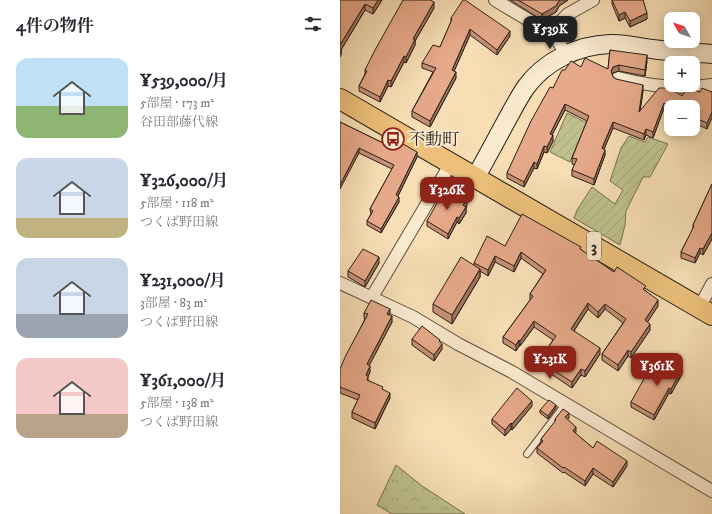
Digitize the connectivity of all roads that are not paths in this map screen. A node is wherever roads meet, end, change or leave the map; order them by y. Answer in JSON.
{"nodes":[{"id":1,"x":495,"y":0,"type":"edge"},
{"id":2,"x":593,"y":0,"type":"edge"},
{"id":3,"x":550,"y":33,"type":"junction"},
{"id":4,"x":712,"y":54,"type":"edge"},
{"id":5,"x":566,"y":55,"type":"junction"},
{"id":6,"x":618,"y":78,"type":"edge"},
{"id":7,"x":712,"y":85,"type":"edge"},
{"id":8,"x":340,"y":99,"type":"edge"},
{"id":9,"x":451,"y":163,"type":"junction"},
{"id":10,"x":476,"y":177,"type":"junction"},
{"id":11,"x":340,"y":283,"type":"edge"},
{"id":12,"x":712,"y":284,"type":"edge"},
{"id":13,"x":372,"y":297,"type":"junction"},
{"id":14,"x":705,"y":312,"type":"edge"},
{"id":15,"x":566,"y":403,"type":"junction"},
{"id":16,"x":527,"y":454,"type":"dead end"},
{"id":17,"x":712,"y":491,"type":"edge"}],
"edges":[{"from":1,"to":3,"type":"street"},
{"from":2,"to":3,"type":"street"},
{"from":3,"to":5,"type":"street"},
{"from":4,"to":5,"type":"main road"},
{"from":5,"to":10,"type":"main road"},
{"from":6,"to":7,"type":"street"},
{"from":8,"to":9,"type":"main road","number":"3"},
{"from":9,"to":10,"type":"main road","number":"3"},
{"from":9,"to":13,"type":"street"},
{"from":10,"to":14,"type":"main road","number":"3"},
{"from":11,"to":13,"type":"street"},
{"from":12,"to":14,"type":"street"},
{"from":13,"to":15,"type":"street"},
{"from":15,"to":16,"type":"lane"},
{"from":15,"to":17,"type":"street"}]}
